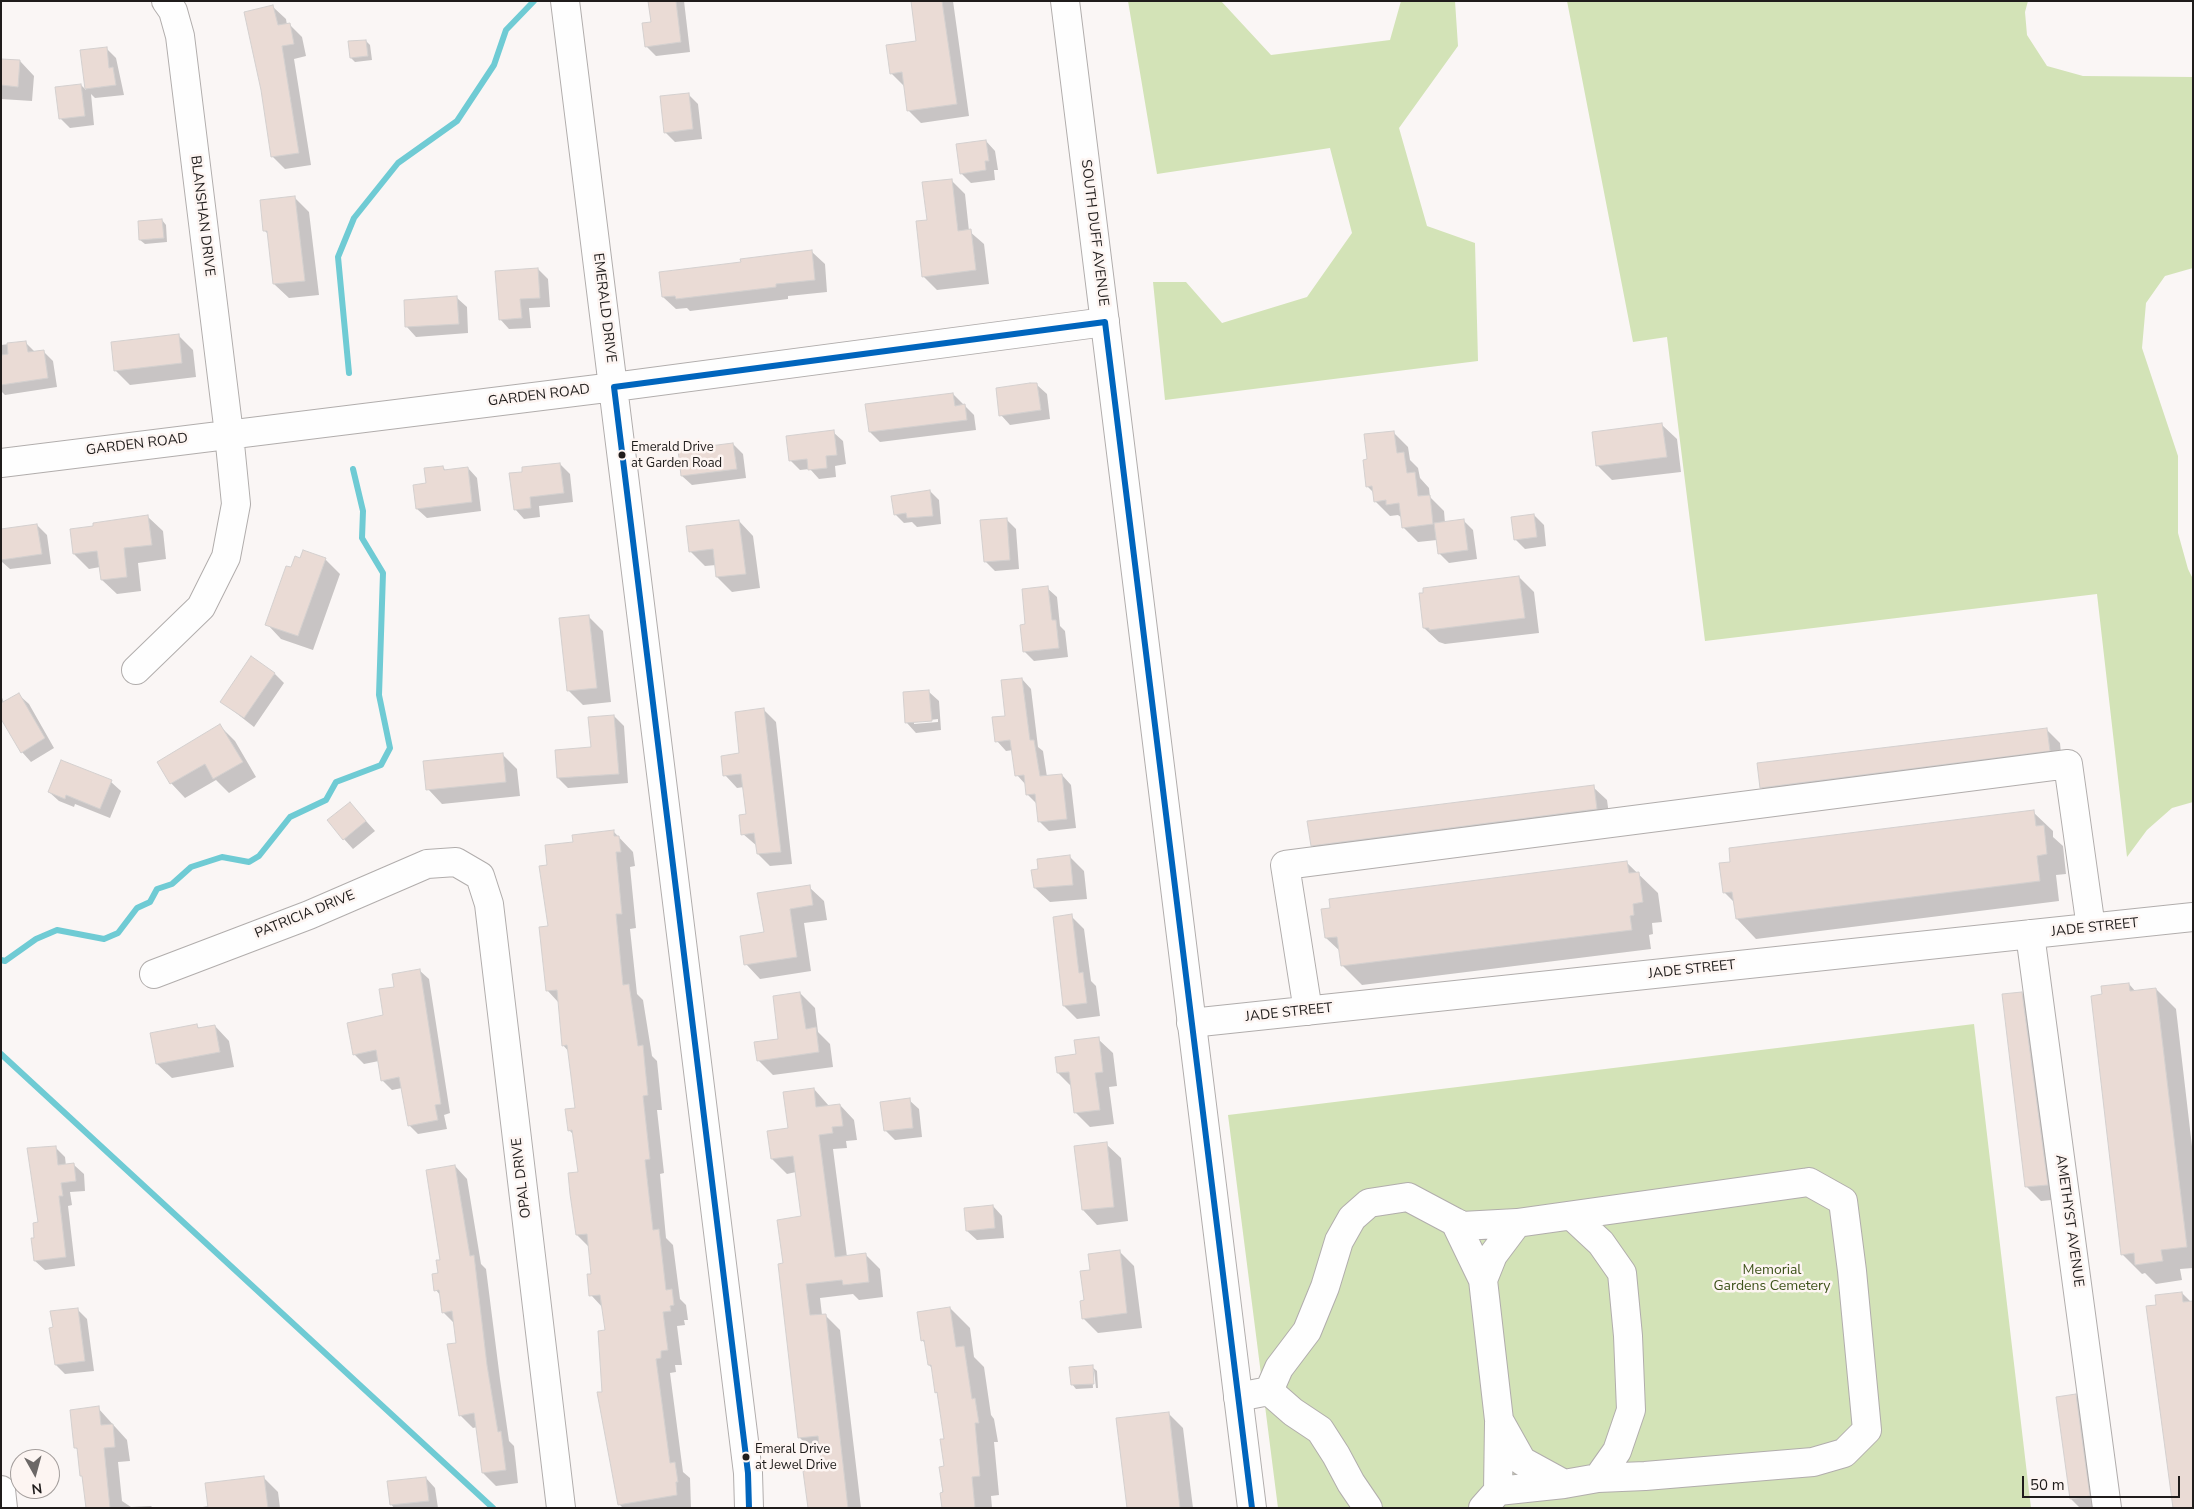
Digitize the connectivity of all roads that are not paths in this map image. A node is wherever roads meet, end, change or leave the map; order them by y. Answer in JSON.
{"nodes":[{"id":1,"x":166,"y":1,"type":"edge"},
{"id":2,"x":565,"y":1,"type":"edge"},
{"id":3,"x":1065,"y":1,"type":"edge"},
{"id":4,"x":1105,"y":322,"type":"junction"},
{"id":5,"x":614,"y":386,"type":"junction"},
{"id":6,"x":229,"y":434,"type":"junction"},
{"id":7,"x":1,"y":463,"type":"edge"},
{"id":8,"x":136,"y":670,"type":"dead end"},
{"id":9,"x":456,"y":862,"type":"joint"},
{"id":10,"x":2193,"y":917,"type":"edge"},
{"id":11,"x":2091,"y":928,"type":"junction"},
{"id":12,"x":2030,"y":934,"type":"junction"},
{"id":13,"x":154,"y":974,"type":"dead end"},
{"id":14,"x":1308,"y":1011,"type":"junction"},
{"id":15,"x":1191,"y":1024,"type":"junction"},
{"id":16,"x":1572,"y":1216,"type":"junction"},
{"id":17,"x":1454,"y":1222,"type":"junction"},
{"id":18,"x":1517,"y":1223,"type":"junction"},
{"id":19,"x":1483,"y":1280,"type":"junction"},
{"id":20,"x":1269,"y":1391,"type":"junction"},
{"id":21,"x":1238,"y":1397,"type":"junction"},
{"id":22,"x":1499,"y":1420,"type":"junction"},
{"id":23,"x":1598,"y":1478,"type":"junction"},
{"id":24,"x":1564,"y":1484,"type":"junction"},
{"id":25,"x":1,"y":1490,"type":"edge"},
{"id":26,"x":1490,"y":1500,"type":"edge"},
{"id":27,"x":4,"y":1508,"type":"edge"},
{"id":28,"x":561,"y":1508,"type":"edge"},
{"id":29,"x":749,"y":1508,"type":"edge"},
{"id":30,"x":1252,"y":1508,"type":"edge"},
{"id":31,"x":1368,"y":1508,"type":"edge"},
{"id":32,"x":2107,"y":1508,"type":"edge"}],
"edges":[{"from":1,"to":6,"type":"street","name":"BLANSHAN DRIVE"},
{"from":2,"to":5,"type":"street","name":"EMERALD DRIVE"},
{"from":3,"to":4,"type":"street","name":"SOUTH DUFF AVENUE"},
{"from":4,"to":5,"type":"street","name":"GARDEN ROAD"},
{"from":4,"to":15,"type":"street","name":"SOUTH DUFF AVENUE"},
{"from":5,"to":6,"type":"street","name":"GARDEN ROAD"},
{"from":5,"to":29,"type":"street","name":"EMERALD DRIVE"},
{"from":6,"to":7,"type":"street","name":"GARDEN ROAD"},
{"from":6,"to":8,"type":"street","name":"BLANSHAN DRIVE"},
{"from":9,"to":13,"type":"street","name":"PATRICIA DRIVE"},
{"from":9,"to":28,"type":"street","name":"OPAL DRIVE"},
{"from":10,"to":11,"type":"street","name":"JADE STREET"},
{"from":11,"to":12,"type":"street","name":"JADE STREET"},
{"from":11,"to":14,"type":"street"},
{"from":12,"to":14,"type":"street","name":"JADE STREET"},
{"from":12,"to":32,"type":"street","name":"AMETHYST AVENUE"},
{"from":14,"to":15,"type":"street","name":"JADE STREET"},
{"from":15,"to":21,"type":"street","name":"SOUTH DUFF AVENUE"},
{"from":16,"to":18,"type":"street"},
{"from":16,"to":23,"type":"street"},
{"from":16,"to":23,"type":"street"},
{"from":17,"to":18,"type":"street"},
{"from":17,"to":19,"type":"street"},
{"from":17,"to":20,"type":"street"},
{"from":18,"to":19,"type":"street"},
{"from":19,"to":22,"type":"street"},
{"from":20,"to":21,"type":"street"},
{"from":20,"to":31,"type":"street"},
{"from":21,"to":30,"type":"street","name":"SOUTH DUFF AVENUE"},
{"from":22,"to":24,"type":"street"},
{"from":22,"to":26,"type":"street"},
{"from":23,"to":24,"type":"street"},
{"from":24,"to":26,"type":"street"},
{"from":25,"to":27,"type":"street"}]}
